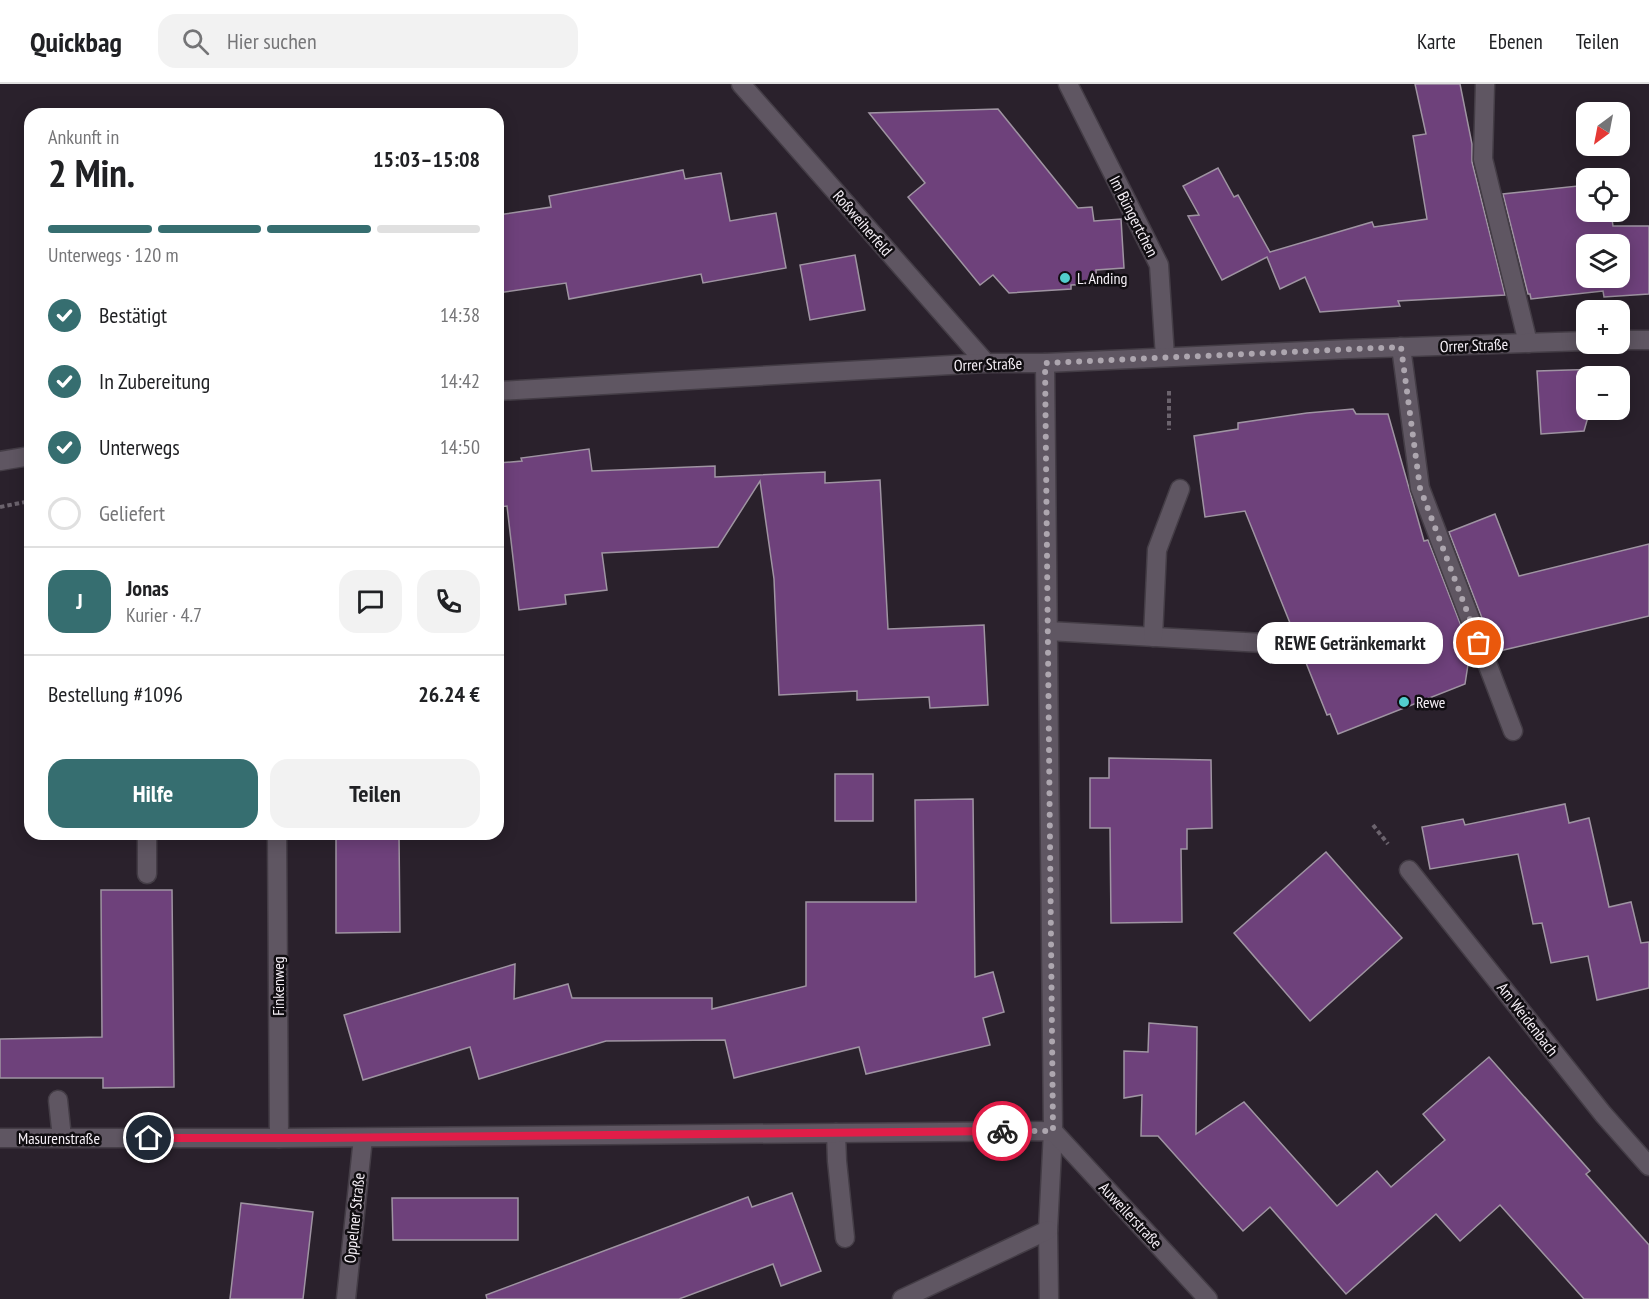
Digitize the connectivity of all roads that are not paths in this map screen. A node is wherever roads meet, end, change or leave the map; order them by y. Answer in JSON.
{"nodes":[{"id":1,"x":741,"y":84,"type":"edge"},
{"id":2,"x":1068,"y":84,"type":"edge"},
{"id":3,"x":1485,"y":85,"type":"edge"},
{"id":4,"x":1630,"y":340,"type":"edge"},
{"id":5,"x":1649,"y":340,"type":"edge"},
{"id":6,"x":1576,"y":341,"type":"edge"},
{"id":7,"x":1528,"y":343,"type":"junction"},
{"id":8,"x":1401,"y":347,"type":"junction"},
{"id":9,"x":1165,"y":357,"type":"junction"},
{"id":10,"x":986,"y":363,"type":"junction"},
{"id":11,"x":1045,"y":363,"type":"junction"},
{"id":12,"x":504,"y":391,"type":"edge"},
{"id":13,"x":24,"y":457,"type":"edge"},
{"id":14,"x":0,"y":461,"type":"edge"},
{"id":15,"x":1180,"y":489,"type":"dead end"},
{"id":16,"x":1048,"y":631,"type":"junction"},
{"id":17,"x":1153,"y":637,"type":"junction"},
{"id":18,"x":1263,"y":643,"type":"dead end"},
{"id":19,"x":1513,"y":731,"type":"dead end"},
{"id":20,"x":147,"y":840,"type":"edge"},
{"id":21,"x":277,"y":840,"type":"edge"},
{"id":22,"x":1409,"y":870,"type":"dead end"},
{"id":23,"x":147,"y":874,"type":"dead end"},
{"id":24,"x":58,"y":1101,"type":"dead end"},
{"id":25,"x":1053,"y":1131,"type":"junction"},
{"id":26,"x":836,"y":1132,"type":"junction"},
{"id":27,"x":0,"y":1138,"type":"edge"},
{"id":28,"x":62,"y":1138,"type":"junction"},
{"id":29,"x":279,"y":1138,"type":"junction"},
{"id":30,"x":363,"y":1138,"type":"junction"},
{"id":31,"x":1649,"y":1166,"type":"edge"},
{"id":32,"x":1048,"y":1230,"type":"junction"},
{"id":33,"x":845,"y":1238,"type":"dead end"},
{"id":34,"x":346,"y":1299,"type":"edge"},
{"id":35,"x":902,"y":1299,"type":"edge"},
{"id":36,"x":1049,"y":1299,"type":"edge"},
{"id":37,"x":1208,"y":1299,"type":"edge"}],
"edges":[{"from":1,"to":10,"type":"street","name":"Roßweiherfeld"},
{"from":2,"to":9,"type":"street","name":"Im Büngertchen"},
{"from":3,"to":7,"type":"street"},
{"from":4,"to":5,"type":"street"},
{"from":6,"to":7,"type":"street","name":"Orrer Straße"},
{"from":7,"to":8,"type":"street","name":"Orrer Straße"},
{"from":8,"to":9,"type":"street","name":"Orrer Straße"},
{"from":8,"to":19,"type":"street"},
{"from":9,"to":11,"type":"street","name":"Orrer Straße"},
{"from":10,"to":11,"type":"street","name":"Orrer Straße"},
{"from":10,"to":12,"type":"street","name":"Orrer Straße"},
{"from":11,"to":16,"type":"street"},
{"from":13,"to":14,"type":"street"},
{"from":15,"to":17,"type":"street"},
{"from":16,"to":17,"type":"street"},
{"from":16,"to":25,"type":"street"},
{"from":17,"to":18,"type":"street"},
{"from":20,"to":23,"type":"street"},
{"from":21,"to":29,"type":"street","name":"Finkenweg"},
{"from":22,"to":31,"type":"street","name":"Am Weidenbach"},
{"from":24,"to":28,"type":"street"},
{"from":25,"to":26,"type":"street","name":"Masurenstraße"},
{"from":25,"to":32,"type":"street"},
{"from":25,"to":37,"type":"street","name":"Auweilerstraße"},
{"from":26,"to":30,"type":"street","name":"Masurenstraße"},
{"from":26,"to":33,"type":"street"},
{"from":27,"to":28,"type":"street","name":"Masurenstraße"},
{"from":28,"to":29,"type":"street","name":"Masurenstraße"},
{"from":29,"to":30,"type":"street","name":"Masurenstraße"},
{"from":30,"to":34,"type":"street","name":"Oppelner Straße"},
{"from":32,"to":35,"type":"street"},
{"from":32,"to":36,"type":"street"}]}
